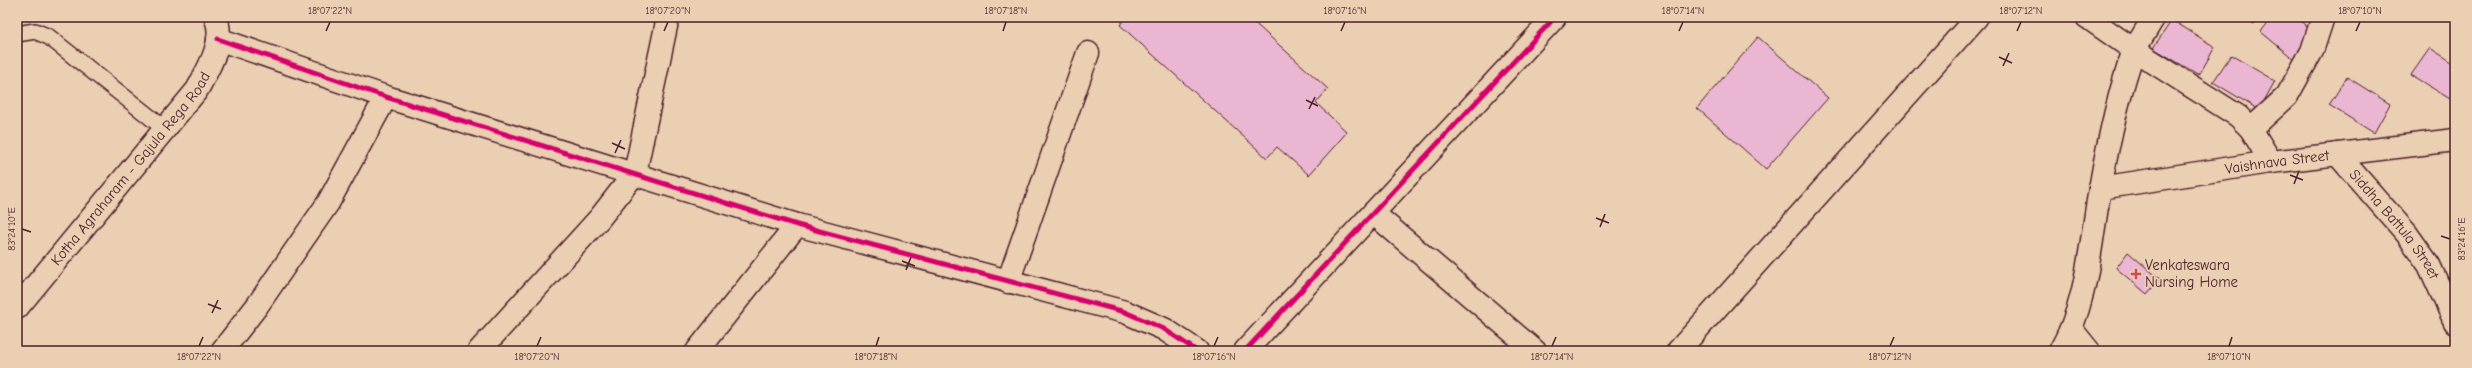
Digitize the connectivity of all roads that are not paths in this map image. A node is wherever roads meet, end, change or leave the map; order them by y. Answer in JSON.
{"nodes":[{"id":1,"x":216,"y":17,"type":"edge"},
{"id":2,"x":668,"y":17,"type":"edge"},
{"id":3,"x":1555,"y":17,"type":"edge"},
{"id":4,"x":1977,"y":17,"type":"edge"},
{"id":5,"x":2087,"y":17,"type":"edge"},
{"id":6,"x":2154,"y":17,"type":"edge"},
{"id":7,"x":2323,"y":17,"type":"edge"},
{"id":8,"x":17,"y":34,"type":"edge"},
{"id":9,"x":218,"y":39,"type":"junction"},
{"id":10,"x":2134,"y":50,"type":"junction"},
{"id":11,"x":1088,"y":53,"type":"dead end"},
{"id":12,"x":386,"y":98,"type":"junction"},
{"id":13,"x":165,"y":129,"type":"junction"},
{"id":14,"x":2251,"y":129,"type":"junction"},
{"id":15,"x":2455,"y":140,"type":"edge"},
{"id":16,"x":2337,"y":154,"type":"junction"},
{"id":17,"x":2271,"y":162,"type":"junction"},
{"id":18,"x":635,"y":173,"type":"junction"},
{"id":19,"x":2100,"y":188,"type":"junction"},
{"id":20,"x":1373,"y":213,"type":"junction"},
{"id":21,"x":797,"y":225,"type":"junction"},
{"id":22,"x":1008,"y":282,"type":"junction"},
{"id":23,"x":17,"y":308,"type":"edge"},
{"id":24,"x":2455,"y":322,"type":"edge"},
{"id":25,"x":2072,"y":330,"type":"junction"},
{"id":26,"x":222,"y":351,"type":"edge"},
{"id":27,"x":479,"y":351,"type":"edge"},
{"id":28,"x":697,"y":351,"type":"edge"},
{"id":29,"x":1197,"y":351,"type":"edge"},
{"id":30,"x":1245,"y":351,"type":"edge"},
{"id":31,"x":1535,"y":351,"type":"edge"},
{"id":32,"x":1678,"y":351,"type":"edge"},
{"id":33,"x":2060,"y":351,"type":"edge"},
{"id":34,"x":2089,"y":351,"type":"edge"}],
"edges":[{"from":1,"to":9,"type":"street","name":"Kotha Agraharam - Gajula Rega Road"},
{"from":2,"to":18,"type":"street"},
{"from":3,"to":20,"type":"street"},
{"from":4,"to":32,"type":"street"},
{"from":5,"to":10,"type":"street"},
{"from":6,"to":10,"type":"street"},
{"from":7,"to":14,"type":"street"},
{"from":8,"to":13,"type":"lane"},
{"from":9,"to":12,"type":"street"},
{"from":9,"to":13,"type":"street","name":"Kotha Agraharam - Gajula Rega Road"},
{"from":10,"to":14,"type":"street"},
{"from":10,"to":19,"type":"street"},
{"from":11,"to":22,"type":"street"},
{"from":12,"to":18,"type":"street"},
{"from":12,"to":26,"type":"street"},
{"from":13,"to":23,"type":"street","name":"Kotha Agraharam - Gajula Rega Road"},
{"from":14,"to":17,"type":"street"},
{"from":15,"to":16,"type":"street","name":"Vaishnava Street"},
{"from":16,"to":17,"type":"street","name":"Vaishnava Street"},
{"from":16,"to":24,"type":"street","name":"Siddha Battula Street"},
{"from":17,"to":19,"type":"street","name":"Vaishnava Street"},
{"from":18,"to":21,"type":"street"},
{"from":18,"to":27,"type":"street"},
{"from":19,"to":25,"type":"street"},
{"from":20,"to":30,"type":"street"},
{"from":20,"to":31,"type":"street"},
{"from":21,"to":22,"type":"street"},
{"from":21,"to":28,"type":"street"},
{"from":22,"to":29,"type":"street"},
{"from":25,"to":33,"type":"street"},
{"from":25,"to":34,"type":"street"}]}
